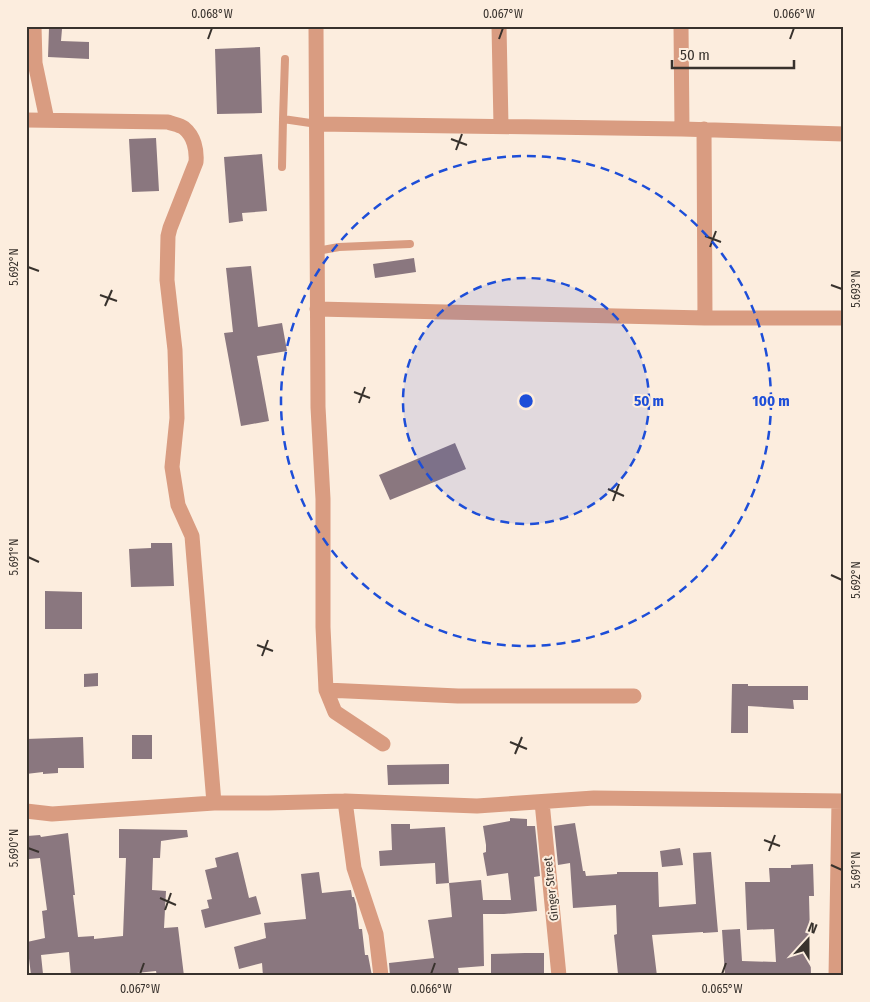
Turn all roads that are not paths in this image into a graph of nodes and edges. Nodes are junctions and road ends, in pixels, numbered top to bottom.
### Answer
1 (34, 26) edge
2 (316, 26) edge
3 (500, 26) edge
4 (681, 26) edge
5 (285, 59) dead end
6 (283, 119) junction
7 (26, 120) edge
8 (47, 120) junction
9 (317, 124) junction
10 (501, 126) junction
11 (682, 129) junction
12 (704, 130) junction
13 (844, 134) edge
14 (282, 167) dead end
15 (410, 244) dead end
16 (317, 251) junction
17 (317, 309) junction
18 (706, 318) junction
19 (844, 318) edge
20 (326, 690) junction
21 (634, 696) dead end
22 (383, 744) dead end
23 (345, 801) junction
24 (842, 801) edge
25 (214, 802) junction
26 (542, 802) junction
27 (26, 811) edge
28 (381, 976) edge
29 (560, 976) edge
30 (836, 976) edge

1 - 8 street
2 - 9 street
3 - 10 street
4 - 11 street
5 - 6 lane
6 - 9 lane
6 - 14 lane
7 - 8 street
8 - 25 street
9 - 10 street
9 - 16 street
10 - 11 street
11 - 12 street
12 - 13 street
12 - 18 street
15 - 16 lane
16 - 17 street
17 - 18 street
17 - 20 street
18 - 19 street
20 - 21 street
20 - 22 street
23 - 25 street
23 - 26 street
23 - 28 street
24 - 26 street
24 - 30 street
25 - 27 street
26 - 29 street, Ginger Street

